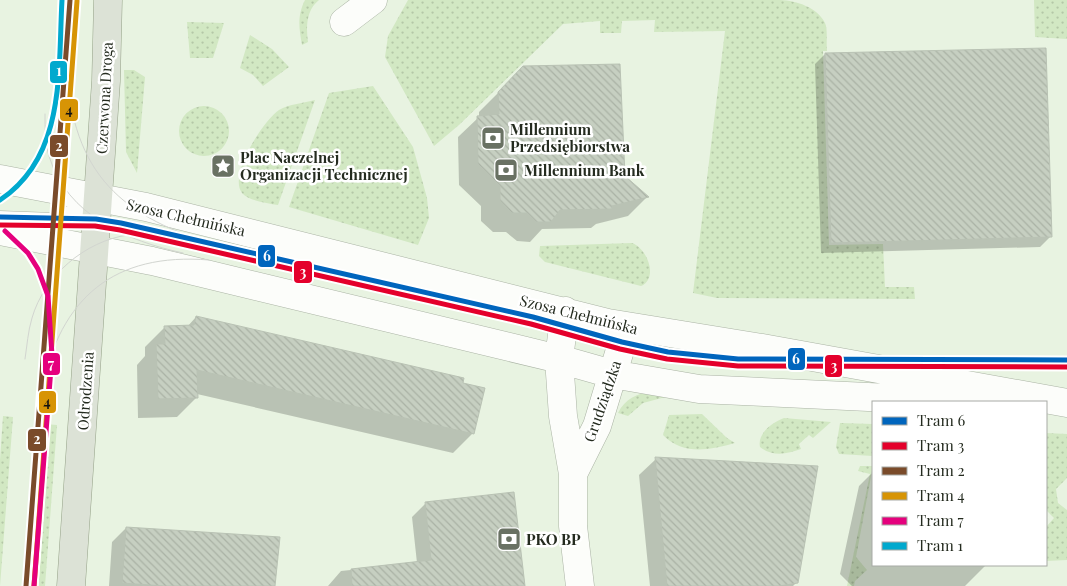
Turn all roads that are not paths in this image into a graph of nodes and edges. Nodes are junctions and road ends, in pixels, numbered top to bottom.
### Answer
1 (108, 0) edge
2 (373, 0) edge
3 (344, 22) dead end
4 (0, 179) edge
5 (98, 196) junction
6 (0, 220) edge
7 (54, 222) junction
8 (0, 231) edge
9 (95, 250) junction
10 (565, 311) junction
11 (627, 327) junction
12 (559, 359) junction
13 (612, 374) junction
14 (954, 401) edge
15 (1046, 401) edge
16 (1047, 401) edge
17 (1047, 405) edge
18 (1067, 405) edge
19 (573, 474) junction
20 (71, 586) edge
21 (580, 586) edge

1 - 5 main road, Czerwona Droga
2 - 3 street
4 - 5 street, Szosa Chełmińska
5 - 7 lane
5 - 9 main road, Odrodzenia
5 - 10 street, Szosa Chełmińska
6 - 7 lane
7 - 9 lane
8 - 9 street
9 - 12 street
9 - 20 main road, Odrodzenia
10 - 11 street, Szosa Chełmińska
10 - 12 street, Grudziądzka
11 - 13 street, Grudziądzka
11 - 15 street, Szosa Chełmińska
12 - 13 street
12 - 19 street, Grudziądzka
13 - 14 street
13 - 19 street, Grudziądzka
16 - 18 street, Szosa Chełmińska
17 - 18 street, Szosa Chełmińska
19 - 21 street, Grudziądzka

